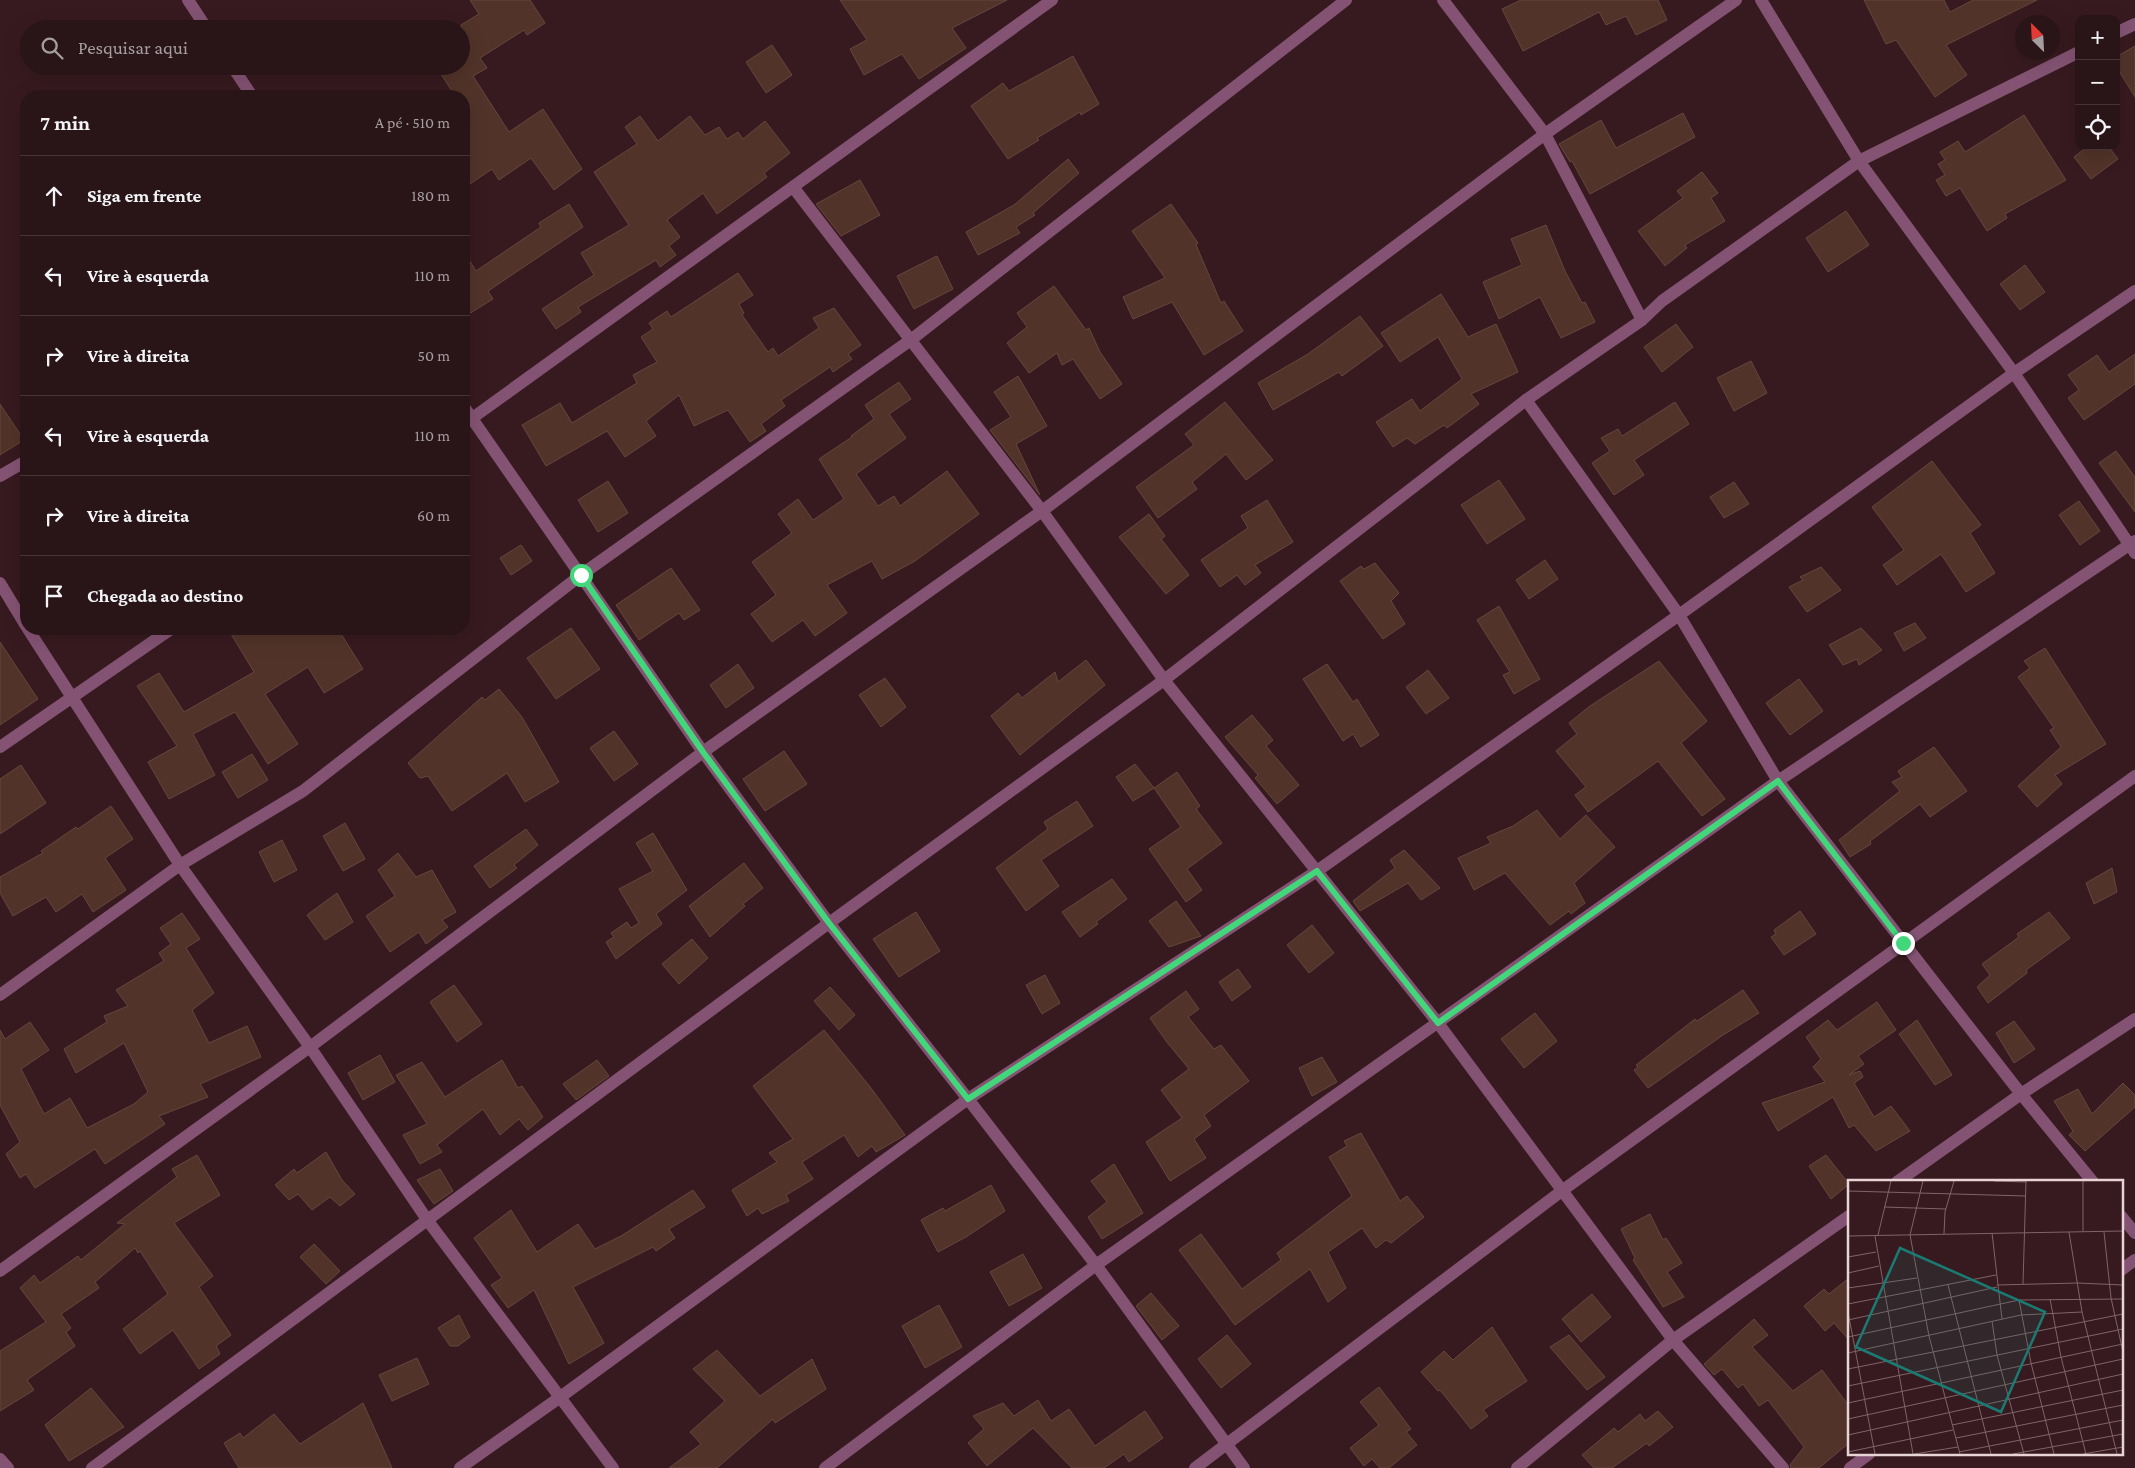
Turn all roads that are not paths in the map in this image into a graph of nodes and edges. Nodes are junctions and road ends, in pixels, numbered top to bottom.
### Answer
1 (188, 0) edge
2 (1052, 0) edge
3 (1346, 0) edge
4 (1443, 0) edge
5 (1736, 0) edge
6 (1761, 0) edge
7 (201, 20) edge
8 (2135, 24) edge
9 (2120, 31) edge
10 (2075, 54) edge
11 (238, 75) edge
12 (248, 90) edge
13 (1545, 134) junction
14 (1860, 161) junction
15 (793, 187) junction
16 (2135, 291) edge
17 (1642, 320) junction
18 (912, 338) junction
19 (2014, 373) junction
20 (1526, 400) junction
21 (470, 420) edge
22 (470, 424) edge
23 (20, 464) edge
24 (0, 476) edge
25 (1042, 511) junction
26 (2133, 547) edge
27 (581, 575) junction
28 (0, 583) edge
29 (1679, 615) junction
30 (20, 616) edge
31 (32, 635) edge
32 (162, 635) edge
33 (1164, 680) junction
34 (71, 699) junction
35 (0, 747) edge
36 (703, 752) junction
37 (2135, 776) edge
38 (1778, 781) junction
39 (180, 865) junction
40 (1317, 871) junction
41 (829, 923) junction
42 (1903, 943) junction
43 (0, 995) edge
44 (2135, 1019) edge
45 (1438, 1023) junction
46 (310, 1047) junction
47 (2021, 1094) junction
48 (968, 1099) junction
49 (1900, 1180) edge
50 (2091, 1180) edge
51 (1563, 1190) junction
52 (1848, 1217) edge
53 (2122, 1217) edge
54 (428, 1221) junction
55 (2135, 1233) edge
56 (2135, 1260) edge
57 (1096, 1265) junction
58 (2122, 1269) edge
59 (0, 1271) edge
60 (1673, 1340) junction
61 (559, 1398) junction
62 (1225, 1445) junction
63 (1866, 1456) edge
64 (0, 1459) edge
65 (8, 1468) edge
66 (92, 1468) edge
67 (460, 1468) edge
68 (613, 1468) edge
69 (825, 1468) edge
70 (1195, 1468) edge
71 (1244, 1468) edge
72 (1517, 1468) edge
73 (1783, 1468) edge
74 (1850, 1468) edge

1 - 7 street
2 - 15 street
3 - 18 street
4 - 13 street
5 - 13 street
6 - 14 street
8 - 9 street
10 - 14 street
11 - 12 street
13 - 17 street
13 - 25 street
14 - 17 street
14 - 19 street
15 - 18 street
15 - 21 street
16 - 19 street
17 - 20 street
18 - 25 street
18 - 27 street
19 - 26 street
19 - 29 street
20 - 29 street
20 - 33 street
22 - 27 street
23 - 24 street
25 - 33 street
25 - 36 street
26 - 38 street
27 - 36 street
27 - 39 street
28 - 30 street
29 - 38 street
29 - 40 street
31 - 34 street
32 - 34 street
33 - 40 street
33 - 41 street
34 - 35 street
34 - 39 street
36 - 41 street
36 - 46 street
37 - 42 street
38 - 42 street
38 - 45 street
39 - 43 street
39 - 46 street
40 - 45 street
40 - 48 street
41 - 48 street
41 - 54 street
42 - 47 street
42 - 51 street
44 - 47 street
45 - 51 street
45 - 57 street
46 - 54 street
46 - 59 street
47 - 49 street
47 - 50 street
48 - 57 street
48 - 61 street
51 - 60 street
51 - 62 street
52 - 60 street
53 - 55 street
54 - 61 street
54 - 66 street
56 - 58 street
57 - 62 street
57 - 69 street
60 - 72 street
60 - 73 street
61 - 67 street
61 - 68 street
62 - 70 street
62 - 71 street
63 - 74 street
64 - 65 street

